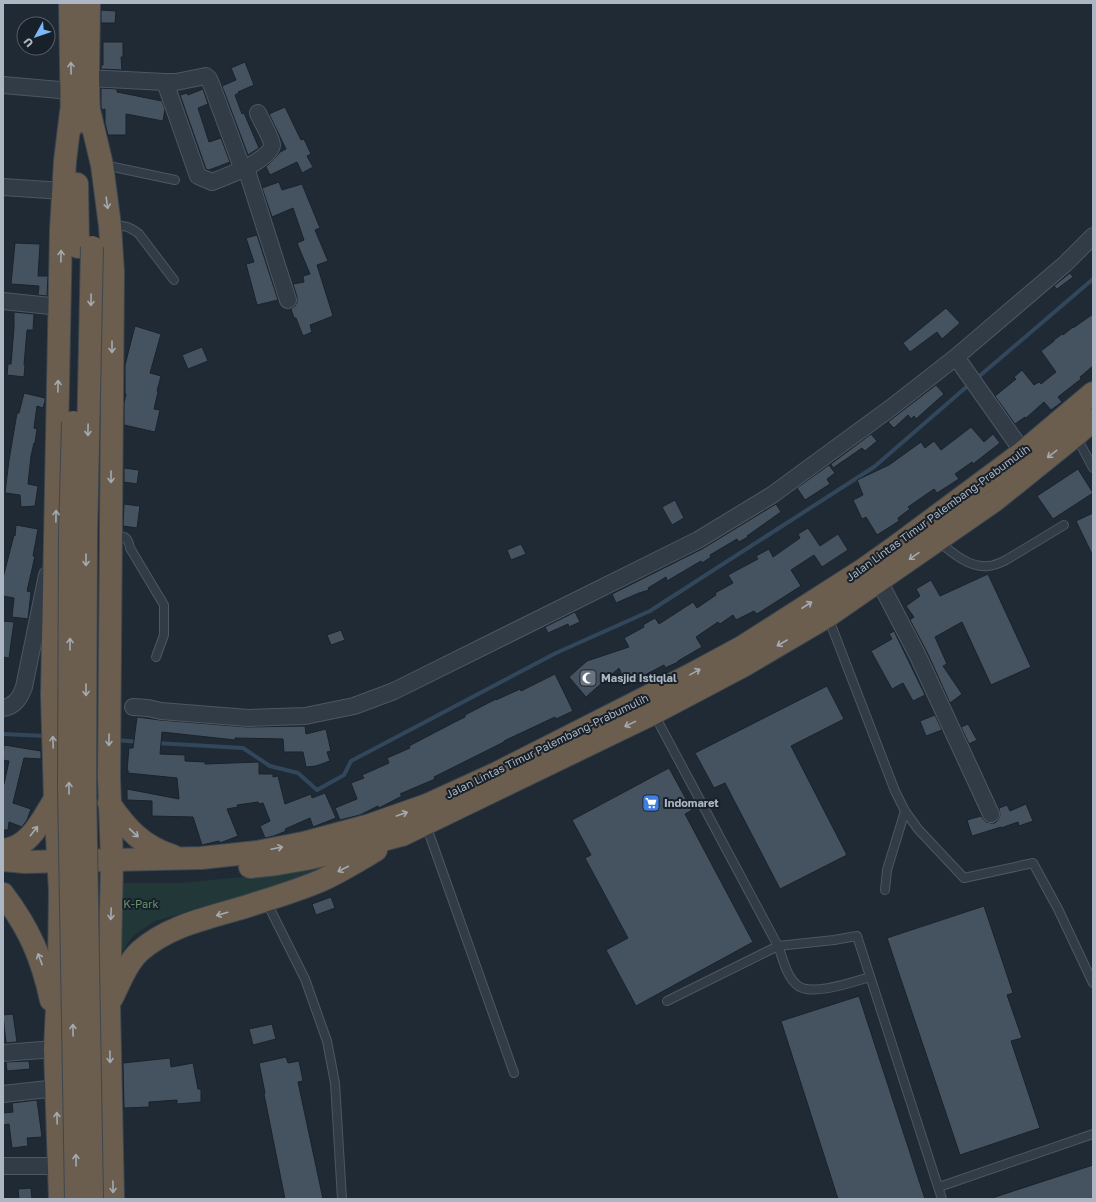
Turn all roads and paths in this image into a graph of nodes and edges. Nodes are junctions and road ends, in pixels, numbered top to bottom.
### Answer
1 (70, 3) edge
2 (89, 3) edge
3 (164, 82) junction
4 (79, 84) junction
5 (3, 85) edge
6 (80, 111) junction
7 (258, 113) dead end
8 (102, 165) junction
9 (245, 169) junction
10 (175, 180) dead end
11 (3, 187) edge
12 (63, 191) junction
13 (110, 226) junction
14 (1093, 236) edge
15 (85, 247) junction
16 (174, 280) dead end
17 (288, 300) dead end
18 (3, 301) edge
19 (60, 307) junction
20 (956, 357) junction
21 (1092, 396) edge
22 (1093, 420) edge
23 (1076, 435) junction
24 (1023, 452) junction
25 (1093, 468) edge
26 (954, 516) junction
27 (1064, 525) dead end
28 (111, 536) junction
29 (55, 538) junction
30 (937, 540) junction
31 (879, 581) junction
32 (828, 616) junction
33 (156, 657) dead end
34 (133, 707) dead end
35 (3, 708) edge
36 (654, 713) junction
37 (55, 790) junction
38 (109, 803) junction
39 (906, 811) junction
40 (991, 814) dead end
41 (425, 824) junction
42 (402, 835) junction
43 (3, 850) edge
44 (180, 858) junction
45 (3, 860) edge
46 (53, 866) junction
47 (112, 867) junction
48 (3, 874) edge
49 (885, 890) dead end
50 (3, 894) edge
51 (265, 901) junction
52 (778, 946) junction
53 (870, 977) junction
54 (1093, 983) edge
55 (667, 1001) dead end
56 (109, 1004) junction
57 (56, 1024) junction
58 (55, 1049) junction
59 (3, 1053) edge
60 (514, 1073) dead end
61 (56, 1088) junction
62 (3, 1094) edge
63 (1093, 1134) edge
64 (3, 1166) edge
65 (59, 1166) junction
66 (939, 1187) junction
67 (60, 1199) edge
68 (76, 1199) edge
69 (92, 1199) edge
70 (113, 1199) edge
71 (342, 1199) edge
72 (942, 1199) edge

4 -> 1 highway
2 - 4 highway
3 - 4 street
3 - 9 street
3 - 9 street
4 - 5 street
4 - 6 highway
6 - 8 highway
6 - 12 highway
6 - 15 highway
7 - 9 street
8 - 10 lane
8 -> 13 highway
9 - 17 street
11 - 12 street
19 -> 12 highway
13 - 16 lane
13 -> 28 highway
14 - 20 street
68 -> 15 highway, bridge
15 -> 69 highway, bridge
18 - 19 street
29 -> 19 highway
20 - 24 street
20 - 34 street
21 - 24 highway, Jalan Lintas Timur Palembang-Prabumulih
22 - 23 highway, Jalan Lintas Timur Palembang-Prabumulih
23 - 25 lane
23 -> 26 highway, Jalan Lintas Timur Palembang-Prabumulih
24 - 26 highway, Jalan Lintas Timur Palembang-Prabumulih
26 - 30 highway, Jalan Lintas Timur Palembang-Prabumulih
44 -> 26 highway, Jalan Lintas Timur Palembang-Prabumulih
27 - 30 lane
28 - 33 lane
28 -> 38 highway
29 - 35 street
37 -> 29 highway
30 -> 31 highway, Jalan Lintas Timur Palembang-Prabumulih
31 - 32 highway, Jalan Lintas Timur Palembang-Prabumulih
31 - 40 street
32 -> 36 highway, Jalan Lintas Timur Palembang-Prabumulih
32 - 39 lane
36 -> 41 highway, Jalan Lintas Timur Palembang-Prabumulih
36 - 52 lane
43 -> 37 highway
37 - 46 highway
38 -> 44 highway
38 - 47 highway
39 - 49 lane
39 - 54 lane
41 - 42 highway, Jalan Lintas Timur Palembang-Prabumulih
41 - 60 lane
42 - 47 highway, Jalan Lintas Timur Palembang-Prabumulih
42 -> 51 highway
44 - 47 highway, Jalan Lintas Timur Palembang-Prabumulih
45 - 46 highway
46 - 47 highway, Jalan Lintas Timur Palembang-Prabumulih
46 - 48 highway
46 - 57 highway
47 -> 56 highway
57 -> 50 highway
51 -> 56 highway
51 - 71 lane
52 - 53 lane
52 - 53 lane
52 - 55 lane
53 - 66 lane
56 -> 70 highway
57 - 58 highway
58 - 59 street
58 - 61 highway
61 - 62 street
65 -> 61 highway
63 - 66 lane
64 - 65 street
65 - 67 highway
66 - 72 lane

